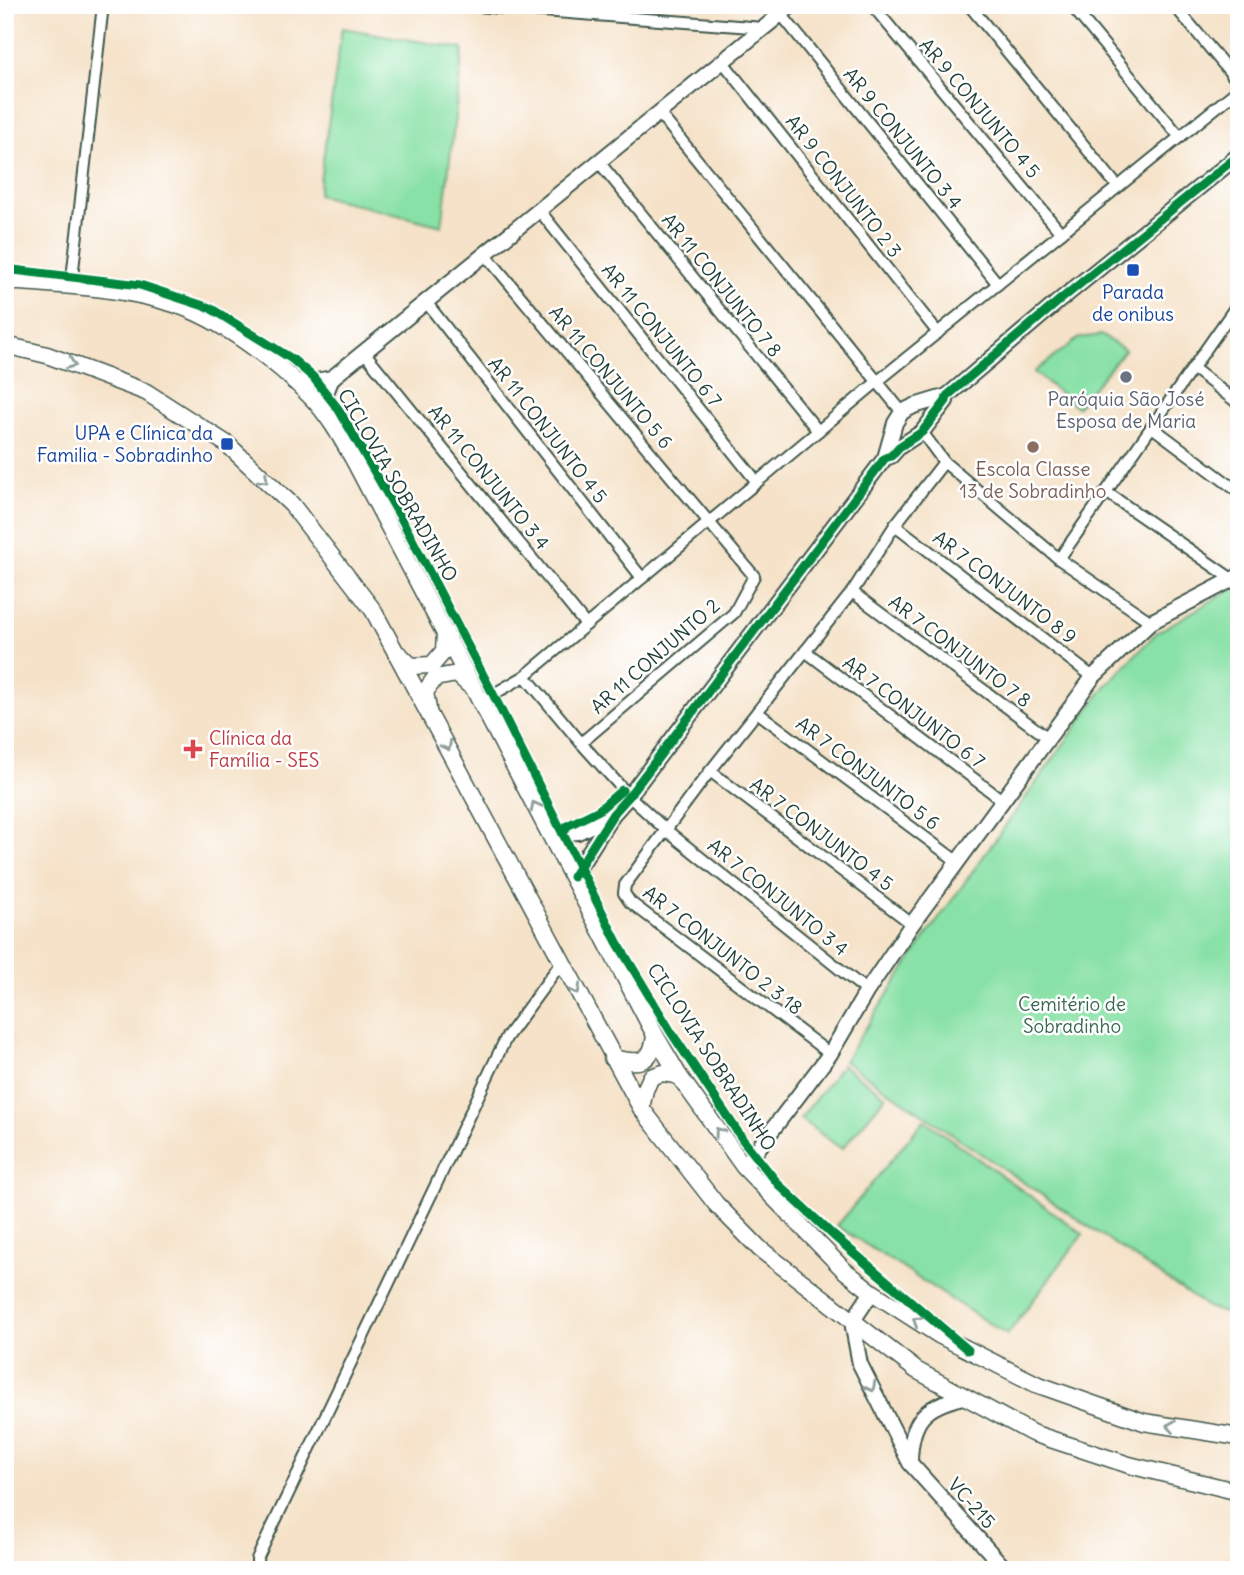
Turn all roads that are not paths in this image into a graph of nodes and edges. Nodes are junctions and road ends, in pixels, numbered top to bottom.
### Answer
1 (103, 5) edge
2 (464, 5) edge
3 (872, 5) edge
4 (969, 5) edge
5 (1071, 5) edge
6 (1174, 5) edge
7 (787, 10) edge
8 (764, 28) junction
9 (723, 62) junction
10 (1239, 83) edge
11 (1239, 89) edge
12 (660, 113) junction
13 (1180, 137) junction
14 (1239, 155) edge
15 (599, 162) junction
16 (1118, 187) junction
17 (539, 210) junction
18 (1061, 233) junction
19 (485, 254) junction
20 (5, 281) edge
21 (998, 284) junction
22 (71, 287) junction
23 (426, 302) junction
24 (1239, 303) edge
25 (938, 333) junction
26 (5, 345) edge
27 (364, 352) junction
28 (1194, 369) junction
29 (332, 378) junction
30 (878, 381) junction
31 (294, 382) junction
32 (947, 396) junction
33 (1239, 404) edge
34 (904, 413) junction
35 (325, 414) junction
36 (1152, 427) junction
37 (818, 431) junction
38 (921, 431) junction
39 (885, 458) junction
40 (944, 462) junction
41 (757, 482) junction
42 (1106, 492) junction
43 (1239, 492) edge
44 (709, 522) junction
45 (895, 526) junction
46 (1059, 559) junction
47 (1236, 577) edge
48 (642, 578) junction
49 (852, 592) junction
50 (1151, 622) junction
51 (586, 625) junction
52 (445, 632) junction
53 (396, 651) junction
54 (805, 652) junction
55 (524, 676) junction
56 (1093, 677) junction
57 (477, 695) junction
58 (428, 712) junction
59 (757, 712) junction
60 (1048, 738) junction
61 (581, 743) junction
62 (710, 771) junction
63 (629, 796) junction
64 (1002, 800) junction
65 (613, 814) junction
66 (666, 830) junction
67 (550, 834) junction
68 (958, 862) junction
69 (573, 877) junction
70 (912, 924) junction
71 (561, 963) junction
72 (867, 991) junction
73 (655, 1035) junction
74 (830, 1054) junction
75 (612, 1058) junction
76 (679, 1076) junction
77 (641, 1108) junction
78 (744, 1167) junction
79 (872, 1292) junction
80 (852, 1322) junction
81 (963, 1396) junction
82 (1239, 1437) edge
83 (910, 1463) junction
84 (1239, 1492) edge
85 (257, 1570) edge
86 (1006, 1570) edge

1 - 22 street
2 - 8 street
3 - 18 street, AR 9 CONJUNTO 4 5
4 - 16 street
5 - 13 street
6 - 10 street
7 - 8 street
7 - 21 street, AR 9 CONJUNTO 3 4
8 - 9 street
9 - 12 street
9 - 25 street, AR 9 CONJUNTO 2 3
11 - 13 street
12 - 15 street
12 - 30 street
13 - 16 street
14 - 32 street
15 - 17 street
15 - 37 street, AR 11 CONJUNTO 7 8
16 - 18 street
17 - 19 street
17 - 41 street, AR 11 CONJUNTO 6 7
18 - 21 street
19 - 23 street
19 - 44 street, AR 11 CONJUNTO 5 6
20 - 22 main road
21 - 25 street
22 - 31 main road
23 - 27 street
23 - 48 street, AR 11 CONJUNTO 4 5
24 - 28 street
25 - 30 street
26 -> 53 main road
27 - 29 street
27 - 51 street, AR 11 CONJUNTO 3 4
28 - 33 street
28 - 36 street
29 - 31 street
29 - 35 street
30 - 34 street
30 - 37 street
31 - 35 main road
32 - 34 street
32 - 38 street
34 - 38 street
34 - 38 street
34 - 39 street
35 - 52 main road
36 - 42 street
36 - 43 street
37 - 41 street
38 - 39 street
38 - 40 street
39 - 63 street
40 - 45 street
40 - 46 street
41 - 44 street
42 - 46 street
42 - 47 street
44 - 48 street
44 - 61 street, AR 11 CONJUNTO 2
45 - 49 street
45 - 56 street, AR 7 CONJUNTO 8 9
46 - 50 street
47 - 50 street
48 - 51 street
49 - 54 street
49 - 60 street, AR 7 CONJUNTO 7 8
50 - 56 street
51 - 55 street
52 - 53 main road
52 - 57 main road
53 - 58 main road
54 - 59 street
54 - 64 street, AR 7 CONJUNTO 6 7
55 - 57 street
55 - 61 street
56 - 60 street
57 - 58 main road
67 -> 57 main road
58 -> 71 main road
59 - 62 street
59 - 68 street, AR 7 CONJUNTO 5 6
60 - 64 street
61 - 63 street, AR 7 CONJUNTO 3 4
62 - 66 street
62 - 70 street, AR 7 CONJUNTO 4 5
63 - 65 street
63 - 66 street, AR 7 CONJUNTO 3 4
64 - 68 street
65 - 67 street
65 - 69 street
66 - 72 street, AR 7 CONJUNTO 3 4
66 - 74 street, AR 7 CONJUNTO 2 3 18
67 - 69 main road
68 - 70 street
69 - 73 main road
70 - 72 street
71 -> 75 main road
71 - 85 street
72 - 74 street
73 - 75 main road
73 - 76 main road
74 - 78 street
75 - 77 main road
76 - 77 main road
78 -> 76 main road
77 - 80 main road
78 - 79 main road
79 - 80 street
82 -> 79 main road
80 - 81 main road
80 -> 83 street, VC-215
81 - 83 street
81 - 84 main road
83 - 86 street, VC-215 / VC-215

